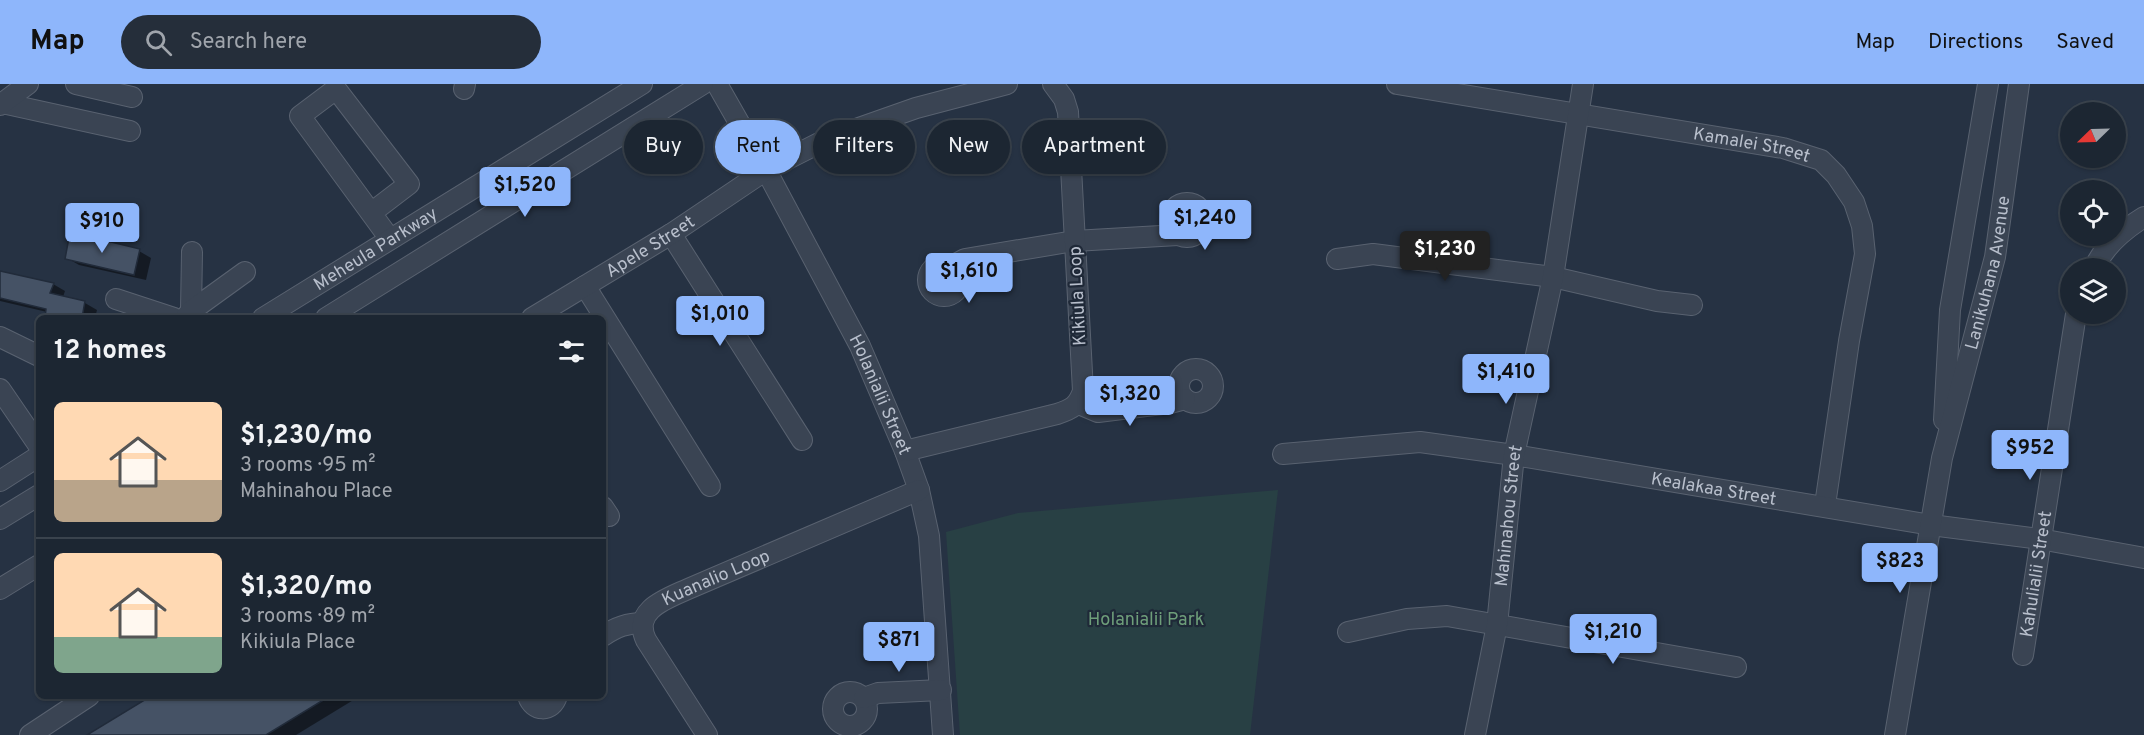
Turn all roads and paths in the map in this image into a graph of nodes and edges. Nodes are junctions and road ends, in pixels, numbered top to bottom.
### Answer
1 (28, 84) edge
2 (76, 84) edge
3 (642, 84) edge
4 (703, 84) edge
5 (717, 84) edge
6 (1007, 84) edge
7 (1396, 84) edge
8 (1583, 84) edge
9 (1988, 84) edge
10 (2019, 84) edge
11 (1057, 85) edge
12 (132, 97) dead end
13 (1, 104) edge
14 (1578, 113) junction
15 (738, 120) edge
16 (130, 130) dead end
17 (801, 152) edge
18 (760, 174) edge
19 (768, 174) edge
20 (371, 213) junction
21 (2144, 217) edge
22 (671, 234) junction
23 (1178, 235) dead end
24 (390, 240) junction
25 (1074, 241) junction
26 (192, 252) dead end
27 (2100, 258) edge
28 (1337, 259) dead end
29 (952, 266) dead end
30 (245, 272) dead end
31 (1553, 277) junction
32 (585, 286) junction
33 (116, 299) dead end
34 (1692, 305) dead end
35 (179, 315) edge
36 (183, 315) edge
37 (184, 315) edge
38 (268, 315) edge
39 (331, 315) edge
40 (537, 315) edge
41 (603, 315) edge
42 (606, 320) edge
43 (2074, 324) edge
44 (0, 337) edge
45 (36, 355) edge
46 (0, 389) edge
47 (1185, 399) dead end
48 (1079, 404) junction
49 (802, 440) dead end
50 (36, 442) edge
51 (905, 451) junction
52 (1283, 454) dead end
53 (1514, 455) junction
54 (36, 458) edge
55 (1942, 458) junction
56 (0, 481) edge
57 (710, 486) dead end
58 (919, 490) junction
59 (36, 497) edge
60 (1825, 506) junction
61 (0, 519) edge
62 (1931, 525) junction
63 (2040, 539) junction
64 (2144, 558) edge
65 (36, 567) edge
66 (0, 589) edge
67 (642, 623) junction
68 (1497, 625) junction
69 (1348, 632) dead end
70 (606, 634) edge
71 (2023, 655) dead end
72 (1736, 667) dead end
73 (941, 690) junction
74 (864, 698) dead end
75 (84, 699) edge
76 (529, 699) edge
77 (556, 699) edge
78 (30, 735) edge
79 (707, 735) edge
80 (943, 735) edge
81 (1475, 735) edge
82 (1895, 735) edge

1 - 13 street
2 - 12 street
3 - 24 street, Meheula Parkway
4 - 39 street, Meheula Parkway
5 - 15 street, Holanialii Street
6 - 17 street
7 - 14 street, Kamalei Street
8 - 14 street, Mahinahou Street
9 - 55 street, Lanikuhana Avenue
10 - 55 street, Lanikuhana Avenue
11 - 25 street, Kikiula Loop
13 - 16 street
14 - 31 street, Mahinahou Street
14 - 60 street, Kamalei Street
18 - 22 street, Apele Street
19 - 51 street, Holanialii Street
20 - 20 street
20 - 24 street
21 - 27 street
22 - 32 street, Apele Street
22 - 49 street
23 - 25 street
24 - 38 street, Meheula Parkway
25 - 29 street
25 - 48 street, Kikiula Loop
26 - 36 street
28 - 31 street
30 - 37 street
31 - 34 street
31 - 53 street, Mahinahou Street
32 - 40 street, Apele Street
32 - 41 street
33 - 35 street
42 - 57 street
43 - 63 street, Kahulialii Street
44 - 45 street
46 - 50 street
47 - 48 street
48 - 51 street
51 - 58 street, Holanialii Street
52 - 53 street, Kealakaa Street
53 - 60 street, Kealakaa Street
53 - 68 street, Mahinahou Street
54 - 56 street
55 - 62 street, Lanikuhana Avenue
58 - 67 street, Kuanalio Loop
58 - 73 street, Holanialii Street
59 - 61 street
60 - 62 street, Kealakaa Street
62 - 63 street, Kealakaa Street
62 - 82 street, Lanikuhana Avenue
63 - 64 street, Kealakaa Street
63 - 71 street, Kahulialii Street
65 - 66 street
67 - 70 street
67 - 79 street
68 - 69 street
68 - 72 street
68 - 81 street, Mahinahou Street
73 - 74 street
73 - 80 street, Holanialii Street
75 - 78 street
76 - 77 street

